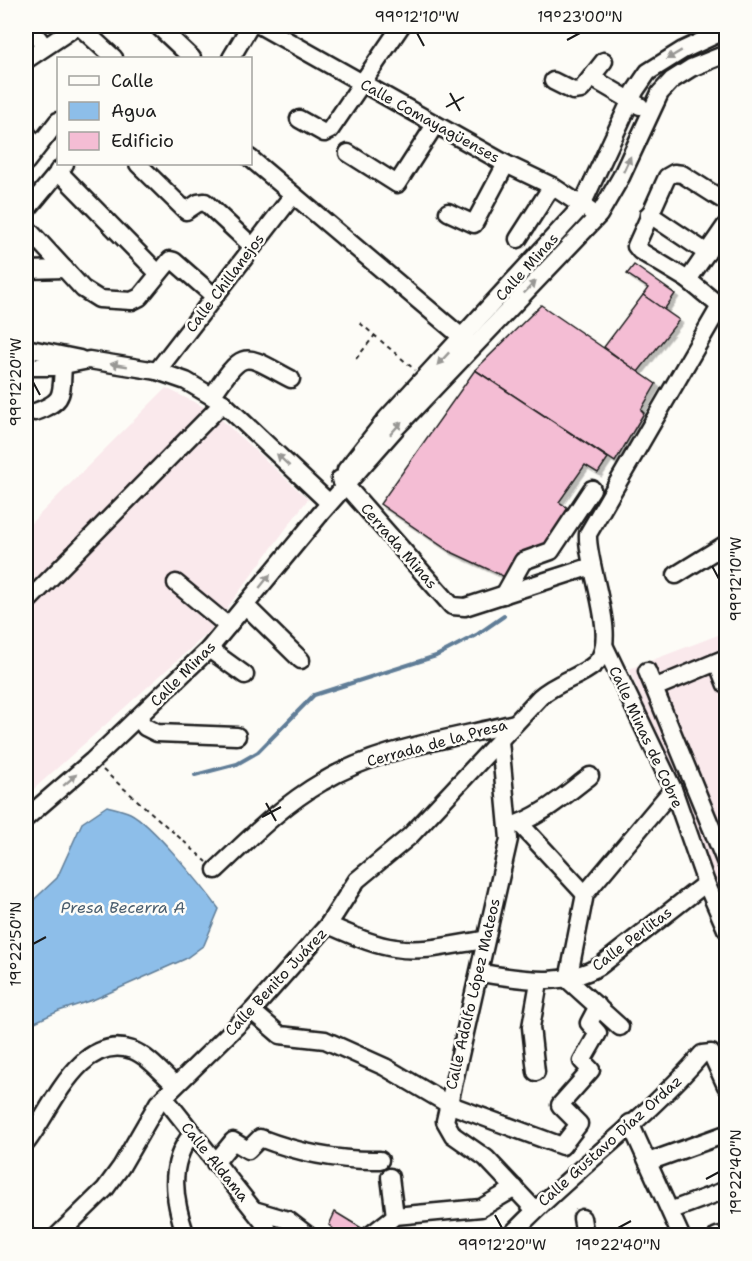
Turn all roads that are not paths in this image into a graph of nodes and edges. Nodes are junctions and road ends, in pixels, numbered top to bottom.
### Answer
1 (28, 26) edge
2 (78, 26) edge
3 (158, 26) edge
4 (250, 26) edge
5 (261, 26) edge
6 (401, 26) edge
7 (726, 30) edge
8 (45, 47) junction
9 (726, 54) edge
10 (111, 57) edge
11 (191, 57) edge
12 (232, 57) edge
13 (26, 60) edge
14 (604, 61) dead end
15 (592, 78) junction
16 (553, 81) dead end
17 (362, 84) junction
18 (632, 100) junction
19 (651, 114) junction
20 (299, 119) dead end
21 (57, 123) edge
22 (435, 124) junction
23 (26, 132) edge
24 (36, 148) junction
25 (348, 153) dead end
26 (252, 160) edge
27 (26, 162) edge
28 (506, 164) junction
29 (139, 165) edge
30 (61, 167) edge
31 (552, 186) junction
32 (293, 195) junction
33 (726, 202) edge
34 (581, 207) junction
35 (26, 211) edge
36 (448, 212) dead end
37 (649, 214) junction
38 (598, 215) junction
39 (726, 225) edge
40 (26, 227) edge
41 (518, 239) dead end
42 (252, 246) junction
43 (707, 253) junction
44 (64, 268) junction
45 (26, 270) edge
46 (158, 273) junction
47 (688, 280) junction
48 (214, 296) junction
49 (724, 304) edge
50 (468, 342) junction
51 (26, 348) edge
52 (89, 360) junction
53 (63, 365) junction
54 (26, 367) edge
55 (157, 371) junction
56 (291, 379) dead end
57 (217, 400) junction
58 (35, 412) dead end
59 (343, 482) junction
60 (592, 489) dead end
61 (324, 506) junction
62 (726, 544) edge
63 (592, 566) junction
64 (676, 575) dead end
65 (176, 583) dead end
66 (504, 595) junction
67 (26, 603) edge
68 (245, 605) junction
69 (228, 626) junction
70 (604, 645) junction
71 (209, 649) junction
72 (680, 659) dead end
73 (301, 660) dead end
74 (722, 660) edge
75 (647, 671) dead end
76 (245, 675) dead end
77 (687, 675) junction
78 (726, 685) edge
79 (654, 688) junction
80 (138, 717) junction
81 (514, 723) junction
82 (237, 736) dead end
83 (500, 741) junction
84 (590, 776) dead end
85 (673, 789) junction
86 (26, 817) edge
87 (516, 826) junction
88 (726, 862) edge
89 (216, 870) road end
90 (706, 883) junction
91 (585, 894) junction
92 (328, 925) junction
93 (726, 929) edge
94 (484, 940) junction
95 (480, 973) junction
96 (568, 980) junction
97 (539, 982) junction
98 (598, 1006) junction
99 (252, 1011) junction
100 (620, 1027) dead end
101 (536, 1072) dead end
102 (726, 1086) edge
103 (169, 1091) junction
104 (448, 1104) junction
105 (630, 1123) junction
106 (192, 1134) junction
107 (726, 1134) edge
108 (26, 1143) edge
109 (380, 1160) dead end
110 (648, 1162) junction
111 (215, 1163) junction
112 (390, 1177) dead end
113 (515, 1188) junction
114 (726, 1190) edge
115 (254, 1210) junction
116 (534, 1210) junction
117 (672, 1210) junction
118 (395, 1216) junction
119 (582, 1218) dead end
120 (267, 1227) dead end
121 (726, 1234) edge
122 (57, 1236) edge
123 (186, 1236) edge
124 (309, 1236) edge
125 (369, 1236) edge
126 (510, 1236) edge
127 (585, 1236) edge
128 (681, 1236) edge
129 (717, 1236) edge

1 - 8 street
2 - 8 street
2 - 10 street
3 - 11 street
4 - 12 street
5 - 17 street, Calle Comayagüenses
6 - 17 street
7 -> 18 street, Calle Minas
8 - 13 street
9 - 19 street, Calle Minas
14 - 15 street
15 - 16 street
15 - 18 street
17 - 20 street
17 - 22 street, Calle Comayagüenses
18 - 19 street
18 - 34 street, Calle Minas
38 -> 19 street, Calle Minas
21 - 24 street
22 - 25 street
22 - 28 street, Calle Comayagüenses
23 - 24 street
24 - 27 street
26 - 32 street
28 - 31 street, Calle Comayagüenses
28 - 36 street
29 - 42 street
30 - 35 street
30 - 46 street
31 - 34 street, Calle Comayagüenses
31 - 41 street
32 - 42 street, Calle Chillanejos
32 - 50 street
33 - 37 street
34 - 38 street, Calle Comayagüenses
34 - 50 street, Calle Minas
37 - 43 street
37 - 47 street
50 -> 38 street, Calle Minas
39 - 43 street
40 - 44 street
42 - 48 street, Calle Chillanejos
43 - 47 street
44 - 45 street
44 - 46 street
46 - 48 street
47 - 49 street
48 - 55 street, Calle Chillanejos
49 - 63 street
59 -> 50 street, Calle Minas
50 -> 59 street, Calle Minas
51 - 52 street
52 - 53 street
55 -> 52 street
53 - 54 street
53 - 58 street
55 - 57 street
56 - 57 street
61 -> 57 street
57 - 67 street
59 - 61 street, Calle Minas
59 - 66 street, Cerrada Minas
60 - 66 street
68 -> 61 street, Calle Minas
62 - 64 street
63 - 66 street
63 - 70 street
65 - 69 street
68 - 69 street, Calle Minas
68 - 73 street
69 - 71 street, Calle Minas
70 - 81 street, Calle Benito Juárez
70 - 85 street, Calle Minas de Cobre
71 - 76 street
71 - 80 street, Calle Minas
72 - 77 street
74 - 77 street
74 - 78 street
75 - 79 street
77 - 79 street
79 - 88 street
80 - 82 street
86 -> 80 street, Calle Minas
81 - 83 street, Calle Benito Juárez
81 - 89 street, Cerrada de la Presa
83 - 87 street, Calle Adolfo López Mateos
83 - 92 street, Calle Benito Juárez
84 - 87 street
85 - 90 street, Calle Minas de Cobre
85 - 91 street
87 - 91 street
87 - 94 street, Calle Adolfo López Mateos
90 - 93 street, Calle Minas de Cobre
90 - 96 street, Calle Perlitas
91 - 96 street
92 - 94 street
92 - 99 street, Calle Benito Juárez
94 - 95 street, Calle Adolfo López Mateos
95 - 97 street, Calle Perlitas
95 - 104 street, Calle Adolfo López Mateos
96 - 97 street, Calle Perlitas
96 - 98 street
97 - 101 street
98 - 100 street
98 - 104 street
99 - 103 street, Calle Benito Juárez
99 - 104 street
102 - 105 street, Calle Gustavo Díaz Ordaz
103 - 106 street, Calle Aldama
103 - 108 street, Calle Aldama
103 - 122 street, Calle Benito Juárez
104 - 113 street, Calle Adolfo López Mateos
105 - 110 street
105 - 116 street, Calle Gustavo Díaz Ordaz
106 - 111 street, Calle Aldama
106 - 123 street
107 - 110 street
109 - 111 street
110 - 117 street
111 - 115 street, Calle Aldama
112 - 118 street
113 - 116 street, Calle Adolfo López Mateos
113 - 118 street
114 - 117 street
115 - 120 street, Calle Aldama
115 - 124 street
116 - 126 street, Calle Gustavo Díaz Ordaz
117 - 128 street
118 - 125 street
119 - 127 street
121 - 129 street

